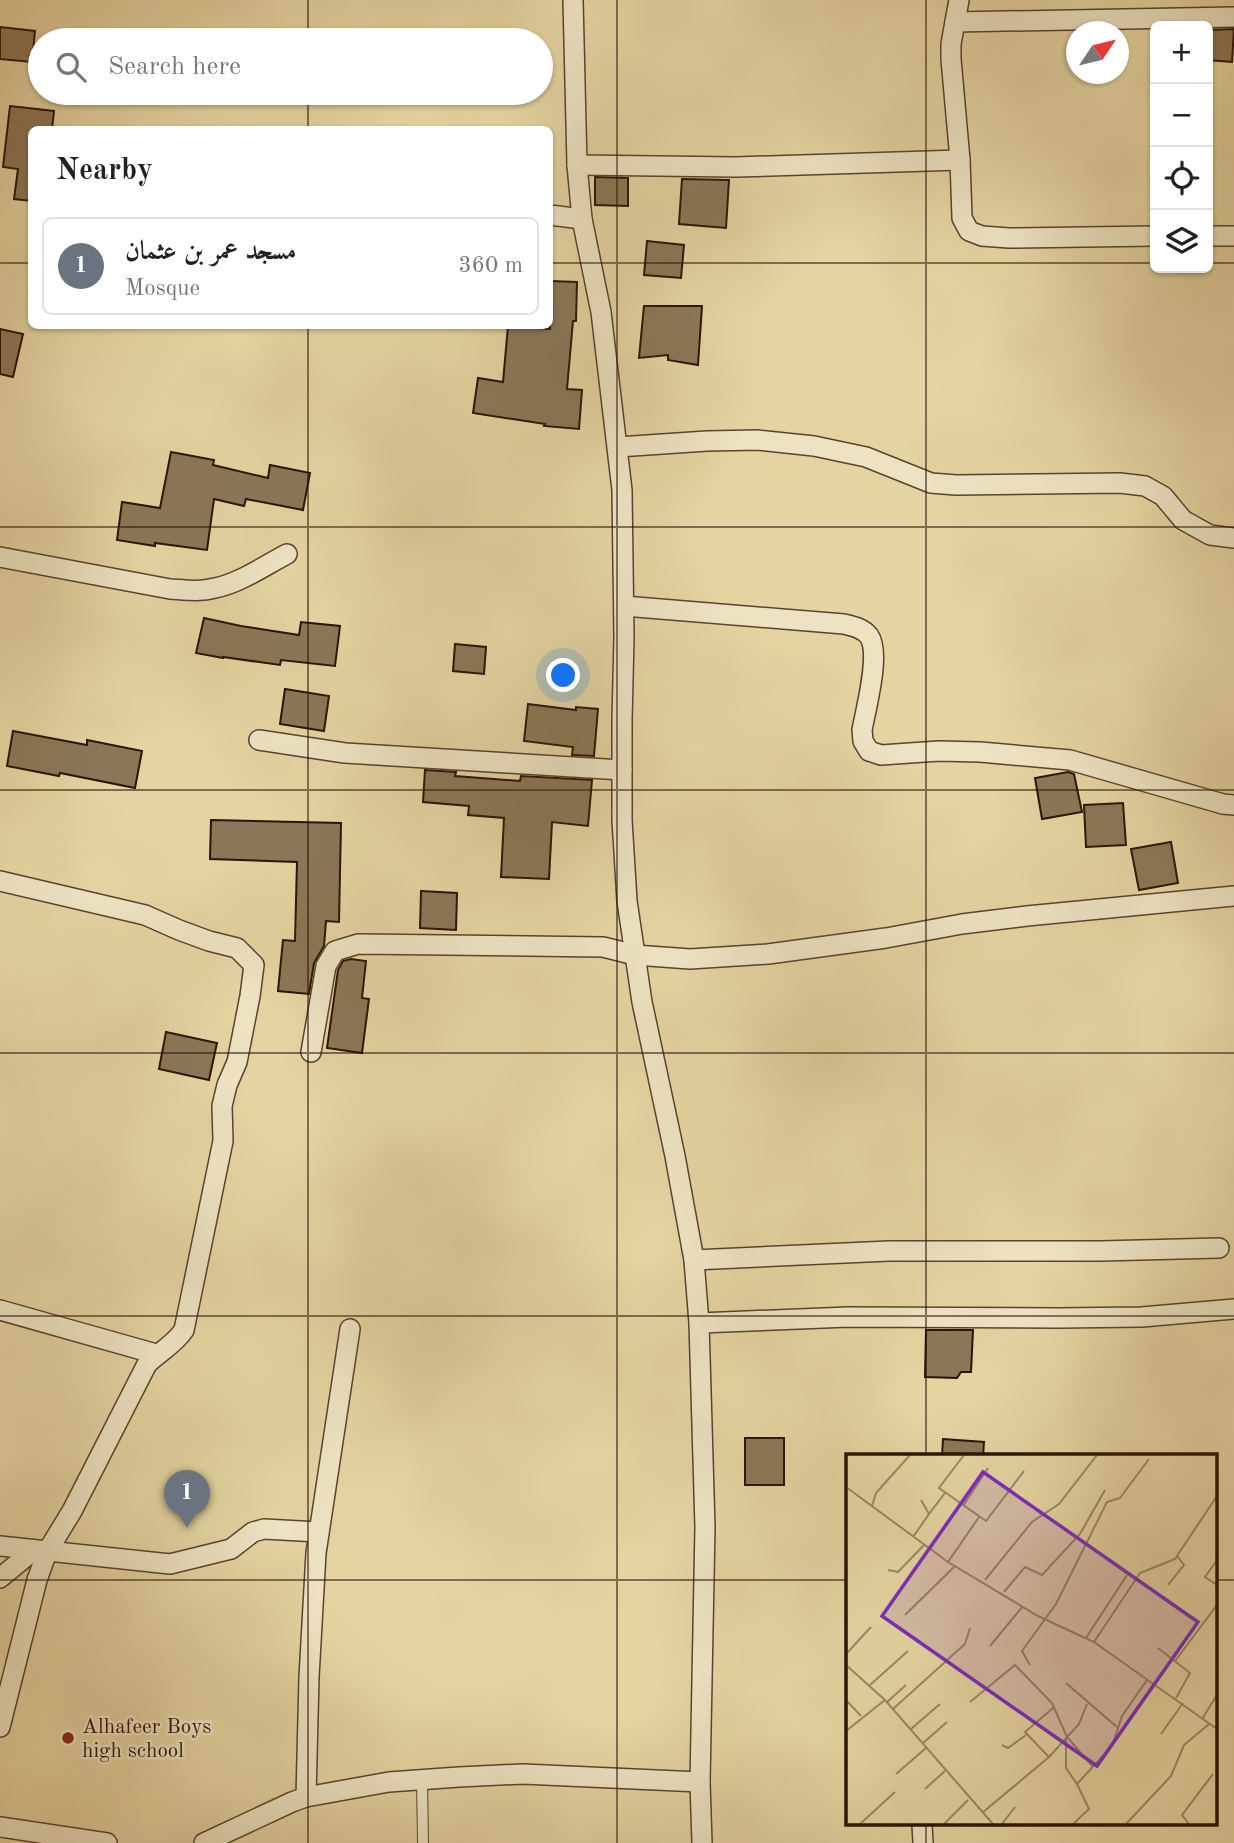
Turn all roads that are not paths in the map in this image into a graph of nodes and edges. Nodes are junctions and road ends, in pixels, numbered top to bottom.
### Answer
1 (573, 0) edge
2 (959, 0) edge
3 (1234, 17) edge
4 (955, 22) junction
5 (960, 160) junction
6 (576, 165) junction
7 (553, 215) edge
8 (582, 219) junction
9 (1150, 236) edge
10 (1213, 236) edge
11 (1234, 236) edge
12 (618, 447) junction
13 (1234, 538) edge
14 (287, 554) dead end
15 (0, 557) edge
16 (624, 606) junction
17 (259, 740) dead end
18 (622, 770) junction
19 (1234, 805) edge
20 (0, 881) edge
21 (1234, 896) edge
22 (635, 955) junction
23 (311, 1052) dead end
24 (1219, 1248) dead end
25 (694, 1260) junction
26 (1234, 1309) edge
27 (0, 1310) edge
28 (699, 1323) junction
29 (350, 1329) dead end
30 (156, 1354) junction
31 (319, 1532) junction
32 (0, 1546) edge
33 (40, 1551) junction
34 (0, 1578) edge
35 (0, 1727) edge
36 (422, 1779) junction
37 (699, 1782) junction
38 (306, 1797) junction
39 (0, 1827) edge
40 (107, 1843) edge
41 (204, 1843) edge
42 (422, 1843) edge
43 (702, 1843) edge

1 - 6 street
2 - 4 street
3 - 4 street
4 - 5 street
5 - 6 street
5 - 9 street
6 - 8 street
7 - 8 street
8 - 12 street
10 - 11 street
12 - 13 street
12 - 16 street
14 - 15 street
16 - 18 street
16 - 19 street
17 - 18 street
18 - 22 street
20 - 30 street
21 - 22 street
22 - 23 street
22 - 25 street
24 - 25 street
25 - 28 street
26 - 28 street
27 - 30 street
28 - 37 street
29 - 31 street
30 - 33 street
31 - 33 street
31 - 38 street
32 - 33 street
33 - 34 street
33 - 35 street
36 - 37 street
36 - 38 street
36 - 42 lane
37 - 43 street
38 - 41 street
39 - 40 street

